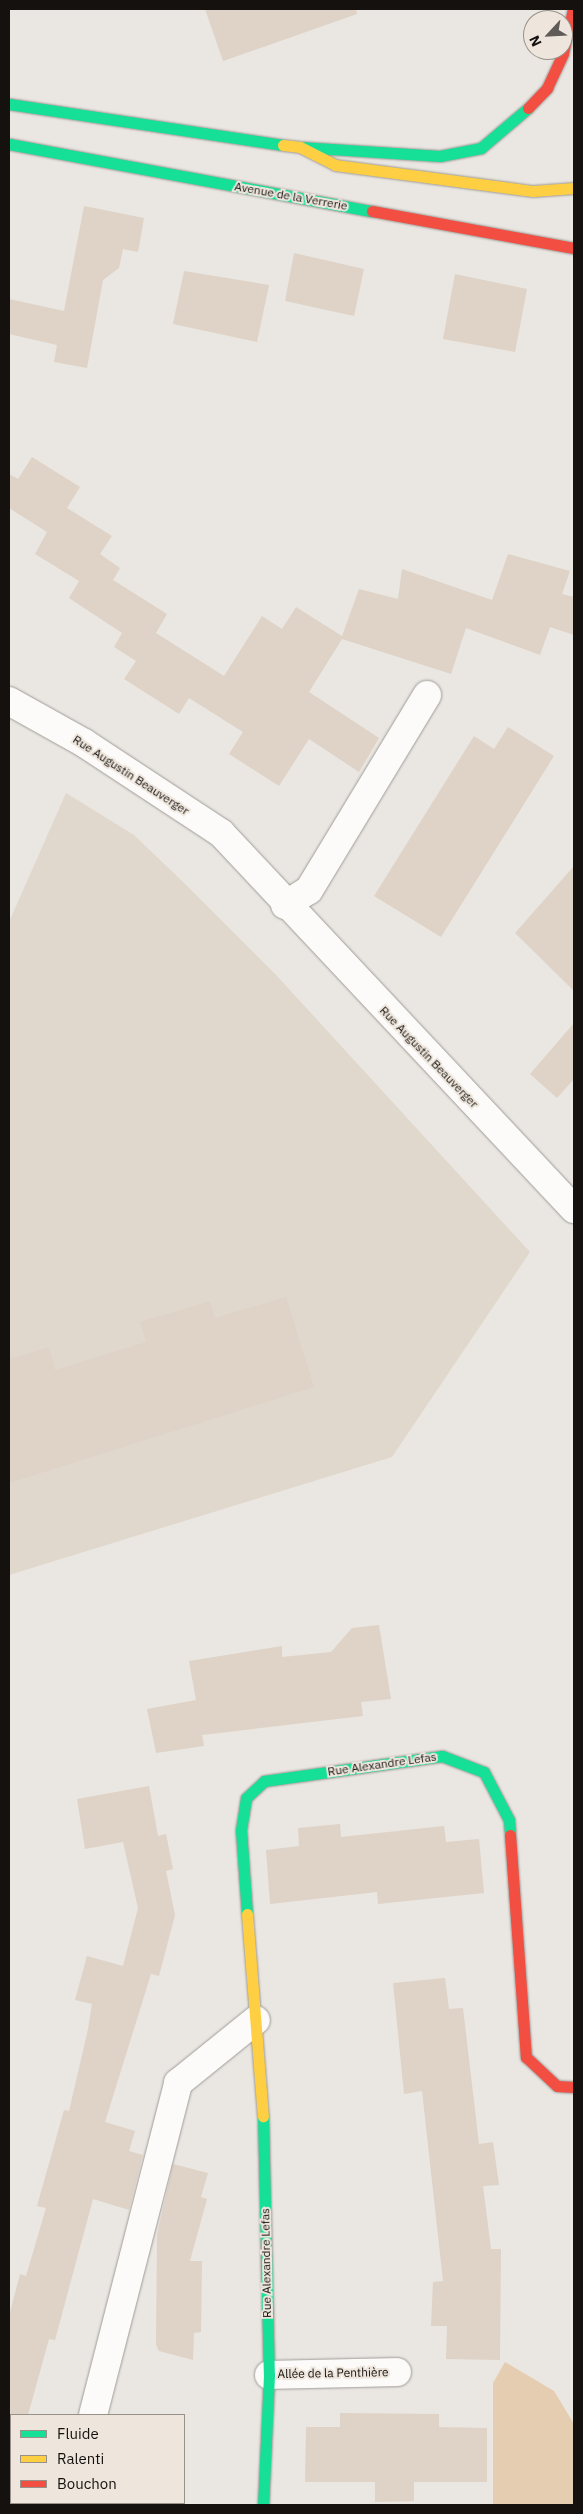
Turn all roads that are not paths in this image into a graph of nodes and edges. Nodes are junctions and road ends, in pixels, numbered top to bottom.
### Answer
1 (573, 9) edge
2 (9, 104) edge
3 (9, 144) edge
4 (300, 147) junction
5 (574, 188) edge
6 (574, 248) edge
7 (427, 695) dead end
8 (9, 701) edge
9 (285, 905) junction
10 (574, 1209) edge
11 (256, 2020) junction
12 (574, 2087) edge
13 (397, 2372) dead end
14 (269, 2375) junction
15 (93, 2414) edge
16 (263, 2505) edge

1 - 4 main road
2 - 4 main road
3 - 6 main road, Avenue de la Verrerie
4 - 5 main road
7 - 9 street
8 - 9 street, Rue Augustin Beauverger
9 - 10 street, Rue Augustin Beauverger
11 - 12 main road, Rue Alexandre Lefas
11 - 14 main road, Rue Alexandre Lefas
11 - 15 street
13 - 14 street, Allée de la Penthière
14 - 16 main road, Rue Alexandre Lefas

